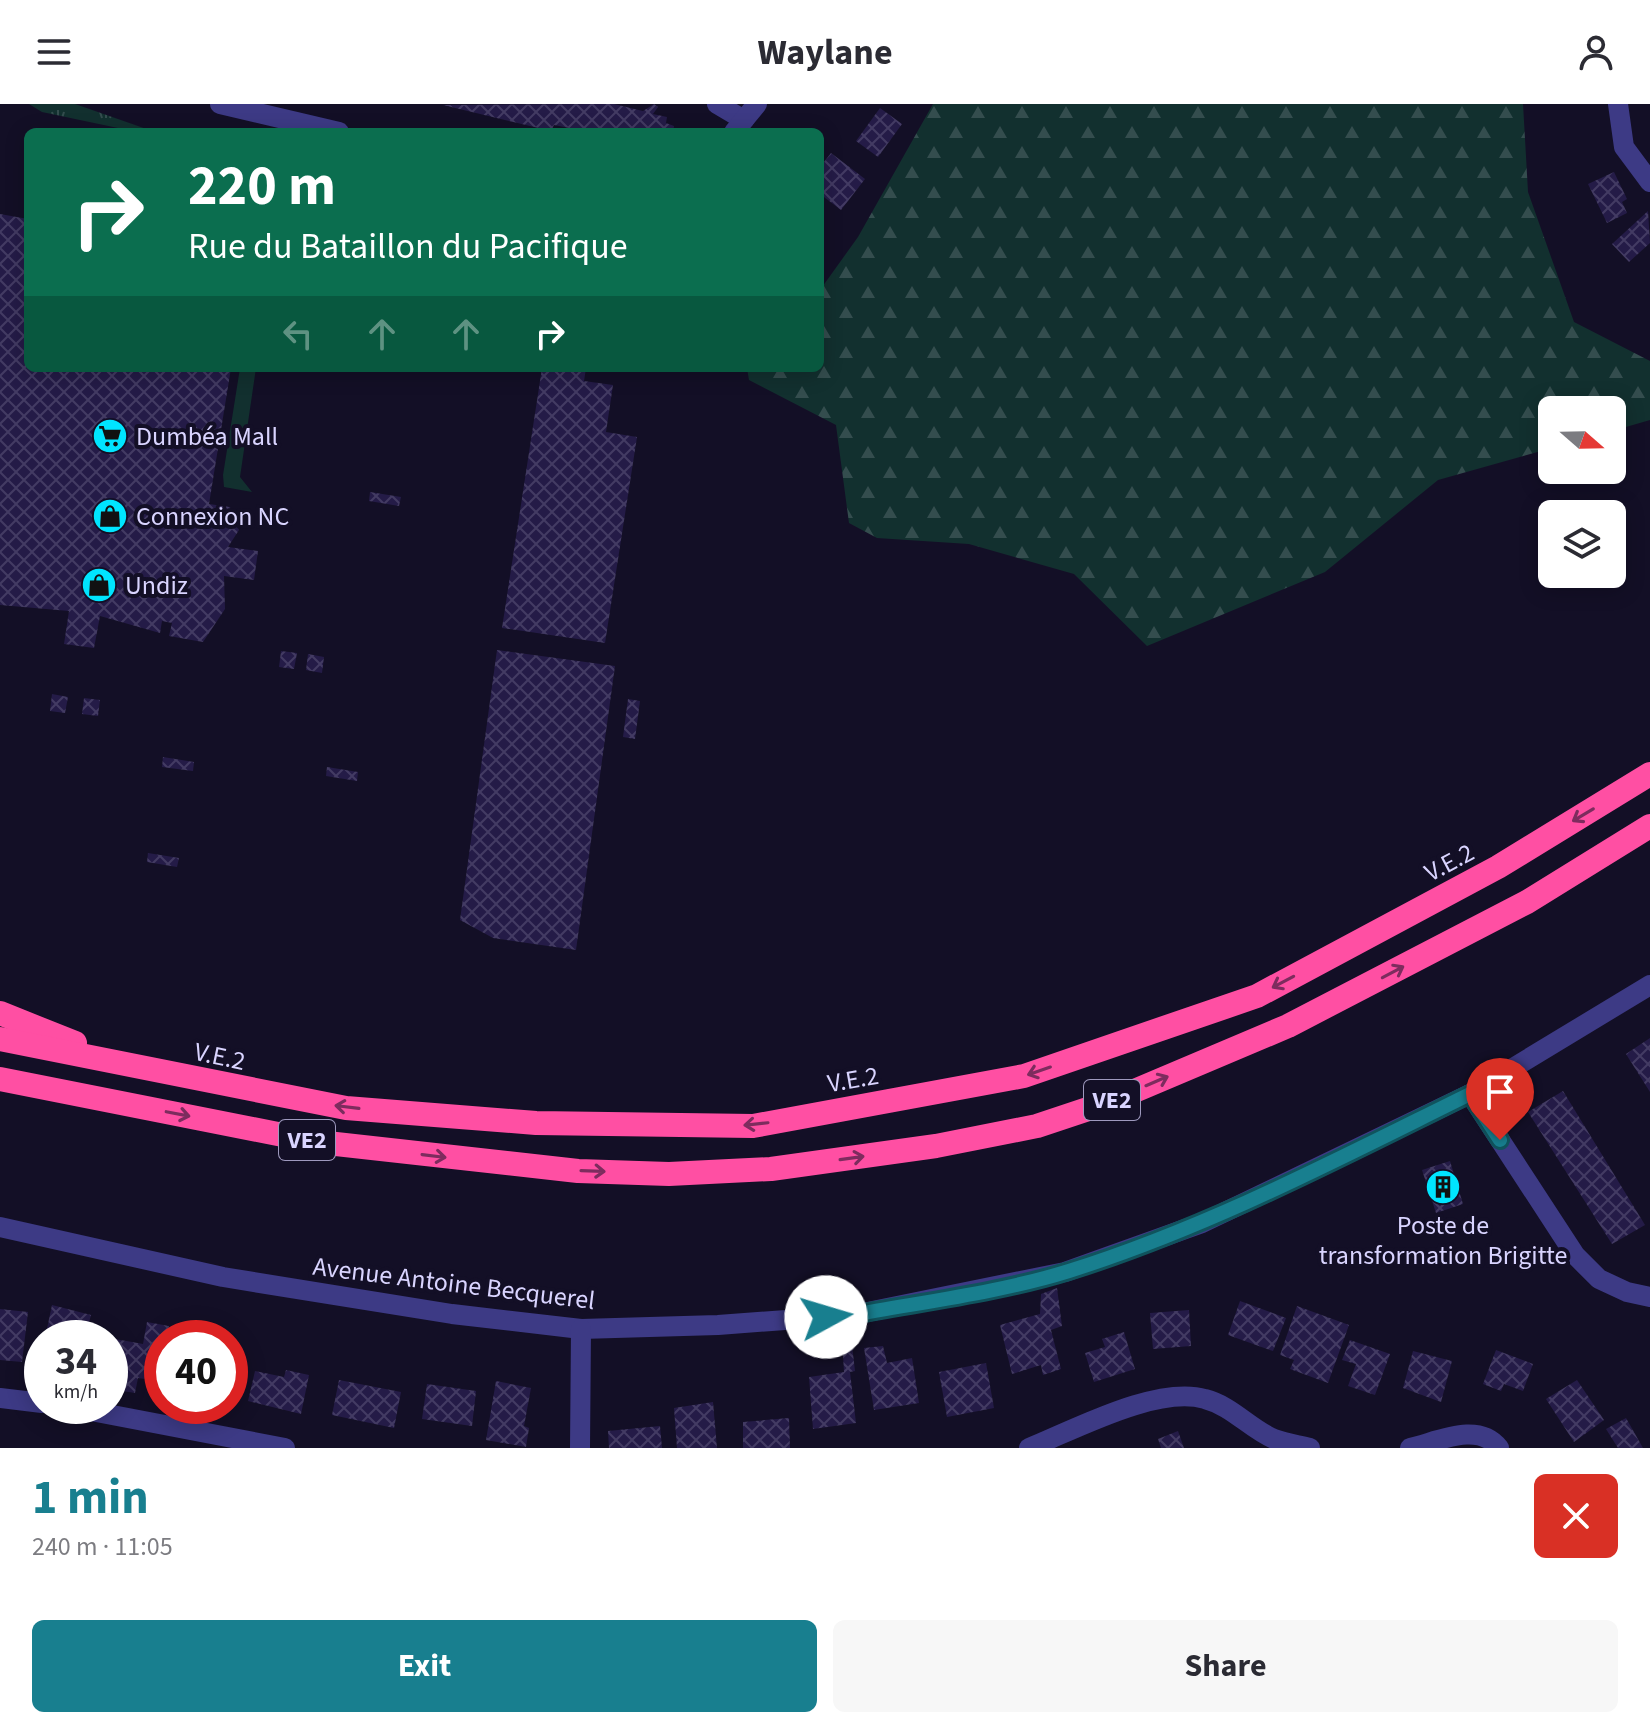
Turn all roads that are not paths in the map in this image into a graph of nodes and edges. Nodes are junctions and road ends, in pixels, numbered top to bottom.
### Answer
1 (220, 104) edge
2 (717, 104) edge
3 (1618, 104) edge
4 (745, 119) edge
5 (322, 128) edge
6 (1650, 182) edge
7 (1650, 774) edge
8 (1650, 826) edge
9 (1650, 985) edge
10 (0, 1013) edge
11 (0, 1039) edge
12 (130, 1065) junction
13 (0, 1079) edge
14 (1470, 1094) junction
15 (0, 1095) edge
16 (102, 1098) junction
17 (0, 1227) edge
18 (1650, 1297) edge
19 (581, 1329) junction
20 (0, 1398) edge
21 (24, 1401) edge
22 (128, 1418) edge
23 (285, 1448) edge
24 (580, 1448) edge
25 (1029, 1448) edge
26 (1310, 1448) edge
27 (1410, 1448) edge
28 (1499, 1448) edge

1 - 5 street
2 - 4 street
3 - 6 street
7 -> 12 highway, V.E.2 / VE2
16 -> 8 highway, VE2
9 - 14 street, Avenue Antoine Becquerel
10 - 12 highway
11 - 12 highway, V.E.2 / VE2
13 - 16 highway, VE2
14 - 18 street
14 - 19 street, Avenue Antoine Becquerel
15 - 16 highway
17 - 19 street, Avenue Antoine Becquerel
19 - 24 street
20 - 21 street
22 - 23 street
25 - 26 street
27 - 28 street

